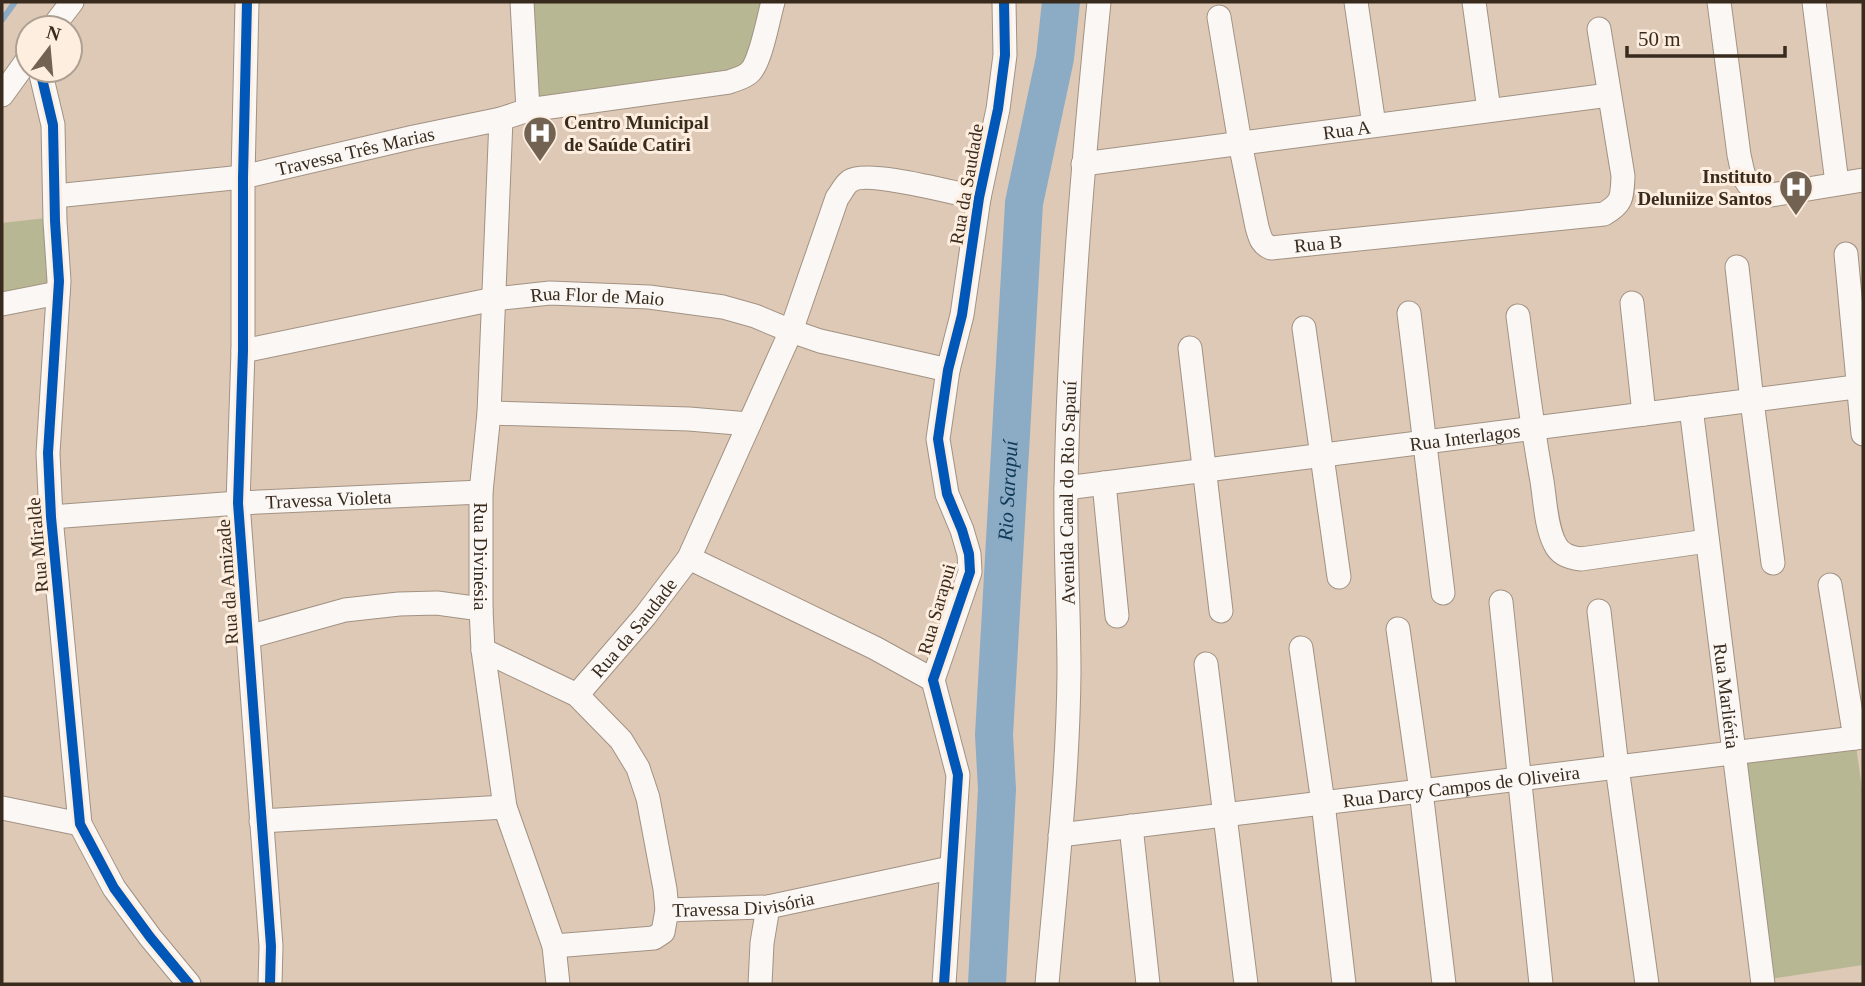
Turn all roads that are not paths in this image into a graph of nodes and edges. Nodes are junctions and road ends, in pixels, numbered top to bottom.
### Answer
1 (247, 2) edge
2 (522, 2) edge
3 (773, 2) edge
4 (1004, 2) edge
5 (1099, 2) edge
6 (1356, 2) edge
7 (1474, 2) edge
8 (1719, 2) edge
9 (1814, 2) edge
10 (1219, 17) dead end
11 (1599, 29) dead end
12 (14, 78) edge
13 (43, 84) edge
14 (1609, 94) junction
15 (2, 95) edge
16 (528, 110) junction
17 (1489, 110) junction
18 (501, 119) junction
19 (1374, 125) junction
20 (1240, 143) junction
21 (1083, 164) junction
22 (243, 177) junction
23 (1863, 180) edge
24 (1837, 183) junction
25 (55, 196) junction
26 (979, 198) junction
27 (1846, 254) dead end
28 (1737, 267) dead end
29 (58, 293) junction
30 (494, 299) junction
31 (1632, 303) dead end
32 (2, 304) edge
33 (1409, 313) dead end
34 (1518, 316) dead end
35 (1304, 328) dead end
36 (791, 331) junction
37 (1190, 348) dead end
38 (243, 351) junction
39 (948, 370) junction
40 (1861, 386) edge
41 (1752, 401) junction
42 (1691, 408) junction
43 (489, 412) junction
44 (1644, 414) junction
45 (749, 424) junction
46 (1533, 428) junction
47 (1863, 434) edge
48 (1424, 442) junction
49 (1322, 455) junction
50 (1205, 470) junction
51 (1104, 483) junction
52 (1066, 488) junction
53 (481, 492) junction
54 (238, 503) junction
55 (51, 517) junction
56 (1707, 541) junction
57 (690, 558) junction
58 (1773, 563) dead end
59 (1339, 577) dead end
60 (1830, 585) dead end
61 (1443, 593) dead end
62 (1501, 602) dead end
63 (481, 608) junction
64 (1221, 611) dead end
65 (1599, 611) dead end
66 (1117, 616) dead end
67 (1398, 629) dead end
68 (248, 637) junction
69 (1301, 649) dead end
70 (483, 650) junction
71 (1206, 664) dead end
72 (933, 680) junction
73 (577, 695) junction
74 (1859, 737) edge
75 (1734, 752) junction
76 (1617, 767) junction
77 (1521, 779) junction
78 (1422, 791) junction
79 (1323, 803) junction
80 (505, 807) junction
81 (2, 808) edge
82 (1226, 815) junction
83 (261, 821) junction
84 (80, 824) junction
85 (1131, 826) junction
86 (1060, 835) junction
87 (950, 868) junction
88 (768, 907) junction
89 (667, 909) junction
90 (554, 946) junction
91 (189, 984) edge
92 (270, 984) edge
93 (558, 984) edge
94 (760, 984) edge
95 (944, 984) edge
96 (1047, 984) edge
97 (1148, 984) edge
98 (1246, 984) edge
99 (1344, 984) edge
100 (1444, 984) edge
101 (1541, 984) edge
102 (1647, 984) edge
103 (1763, 984) edge

1 - 22 street, Rua da Amizade
2 - 16 street
3 - 16 street, Travessa Três Marias
4 - 26 street, Rua da Saudade
5 - 21 street, Avenida Canal do Rio Sapauí
6 - 19 street
7 - 17 street
8 - 24 street
9 - 24 street
10 - 20 street, Rua B
11 - 14 street
12 - 15 street
13 - 25 street, Rua Miralde
14 - 17 street, Rua A
14 - 20 street, Rua B
16 - 18 street, Travessa Três Marias
17 - 19 street, Rua A
18 - 22 street, Travessa Três Marias
18 - 30 street, Rua Divinésia
19 - 20 street, Rua A
20 - 21 street, Rua A
21 - 52 street, Avenida Canal do Rio Sapauí
22 - 25 street, Travessa Três Marias
22 - 38 street, Rua da Amizade
23 - 24 street
25 - 29 street, Rua Miralde
26 - 36 street, Rua da Saudade
26 - 39 street, Rua da Saudade
27 - 40 street
28 - 41 street
29 - 32 street
29 - 55 street, Rua Miralde
30 - 36 street, Rua Flor de Maio
30 - 38 street, Rua Flor de Maio
30 - 43 street, Rua Divinésia
31 - 44 street
33 - 48 street
34 - 46 street
35 - 49 street
36 - 39 street, Rua Flor de Maio
36 - 45 street, Rua da Saudade
37 - 50 street
38 - 54 street, Rua da Amizade
39 - 72 street, Rua Sarapui
40 - 41 street, Rua Interlagos
40 - 47 street
41 - 42 street, Rua Interlagos
41 - 58 street
42 - 44 street, Rua Interlagos
42 - 56 street, Rua Marliéria
43 - 45 street
43 - 53 street, Rua Divinésia
44 - 46 street, Rua Interlagos
45 - 57 street, Rua da Saudade
46 - 48 street, Rua Interlagos
46 - 56 street
48 - 49 street, Rua Interlagos
48 - 61 street
49 - 50 street, Rua Interlagos
49 - 59 street
50 - 51 street, Rua Interlagos
50 - 64 street
51 - 52 street, Rua Interlagos
51 - 66 street
52 - 86 street, Avenida Canal do Rio Sapauí
53 - 54 street, Travessa Violeta
53 - 63 street, Rua Divinésia
54 - 55 street, Travessa Violeta
54 - 68 street, Rua da Amizade
55 - 84 street, Rua Miralde
56 - 75 street, Rua Marliéria
57 - 72 street
57 - 73 street, Rua da Saudade
60 - 74 street
62 - 77 street
63 - 68 street
63 - 70 street, Rua Divinésia
65 - 76 street
67 - 78 street
68 - 83 street, Rua da Amizade
69 - 79 street
70 - 73 street
70 - 80 street, Rua Divinésia
71 - 82 street
72 - 87 street, Rua Sarapui
73 - 89 street
74 - 75 street, Rua Darcy Campos de Oliveira
75 - 76 street, Rua Darcy Campos de Oliveira
75 - 103 street, Rua Marliéria
76 - 77 street, Rua Darcy Campos de Oliveira
76 - 102 street
77 - 78 street, Rua Darcy Campos de Oliveira
77 - 101 street
78 - 79 street, Rua Darcy Campos de Oliveira
78 - 100 street
79 - 82 street, Rua Darcy Campos de Oliveira
79 - 99 street
80 - 83 street
80 - 90 street, Rua Divinésia
81 - 84 street
82 - 85 street, Rua Darcy Campos de Oliveira
82 - 98 street
83 - 92 street, Rua da Amizade
84 - 91 street, Rua Miralde
85 - 86 street, Rua Darcy Campos de Oliveira
85 - 97 street
86 - 96 street, Avenida Canal do Rio Sapauí
87 - 88 street, Travessa Divisória
87 - 95 street, Rua Sarapui
88 - 89 street, Travessa Divisória
88 - 94 street
89 - 90 street, Travessa Divisória
90 - 93 street, Rua Divinésia

